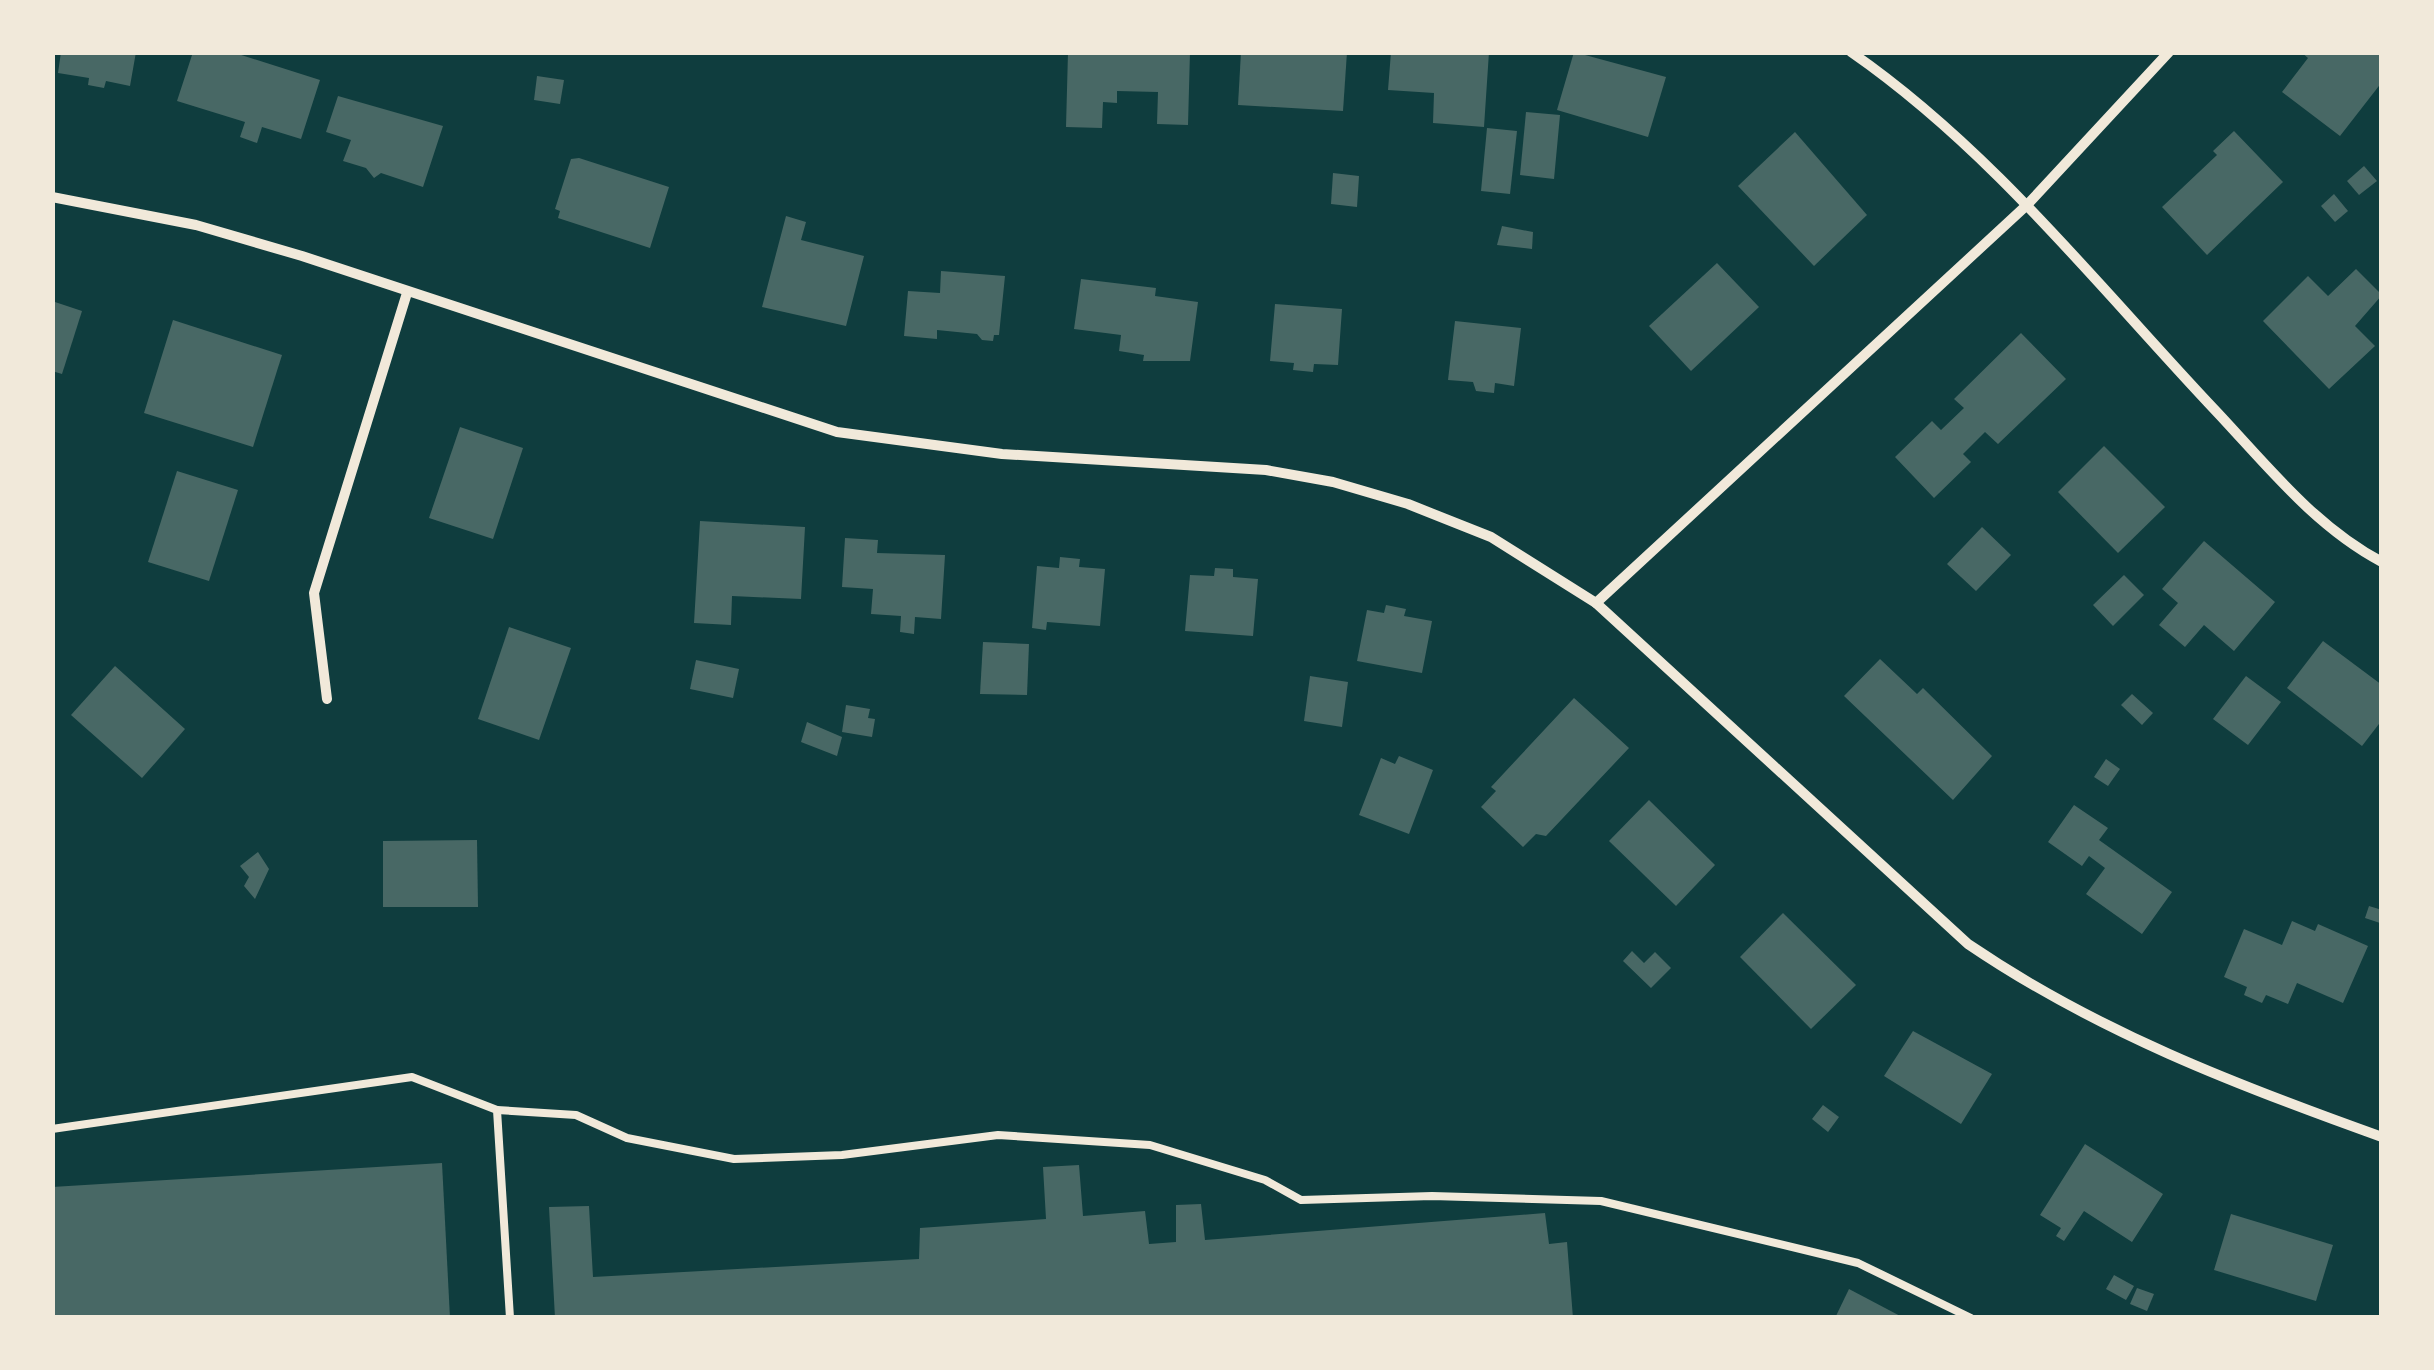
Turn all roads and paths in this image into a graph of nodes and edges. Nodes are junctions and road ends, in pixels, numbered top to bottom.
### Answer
1 (1851, 52) edge
2 (2169, 52) edge
3 (52, 197) edge
4 (2028, 204) junction
5 (408, 293) junction
6 (2382, 562) edge
7 (1596, 603) junction
8 (327, 700) dead end
9 (498, 1110) junction
10 (52, 1129) edge
11 (2382, 1136) edge
12 (510, 1318) edge
13 (1971, 1318) edge

1 - 4 street
2 - 4 street
3 - 5 street
4 - 6 street
4 - 7 street
5 - 7 street
5 - 8 street
7 - 11 street
9 - 10 lane
9 - 12 lane
9 - 13 lane

